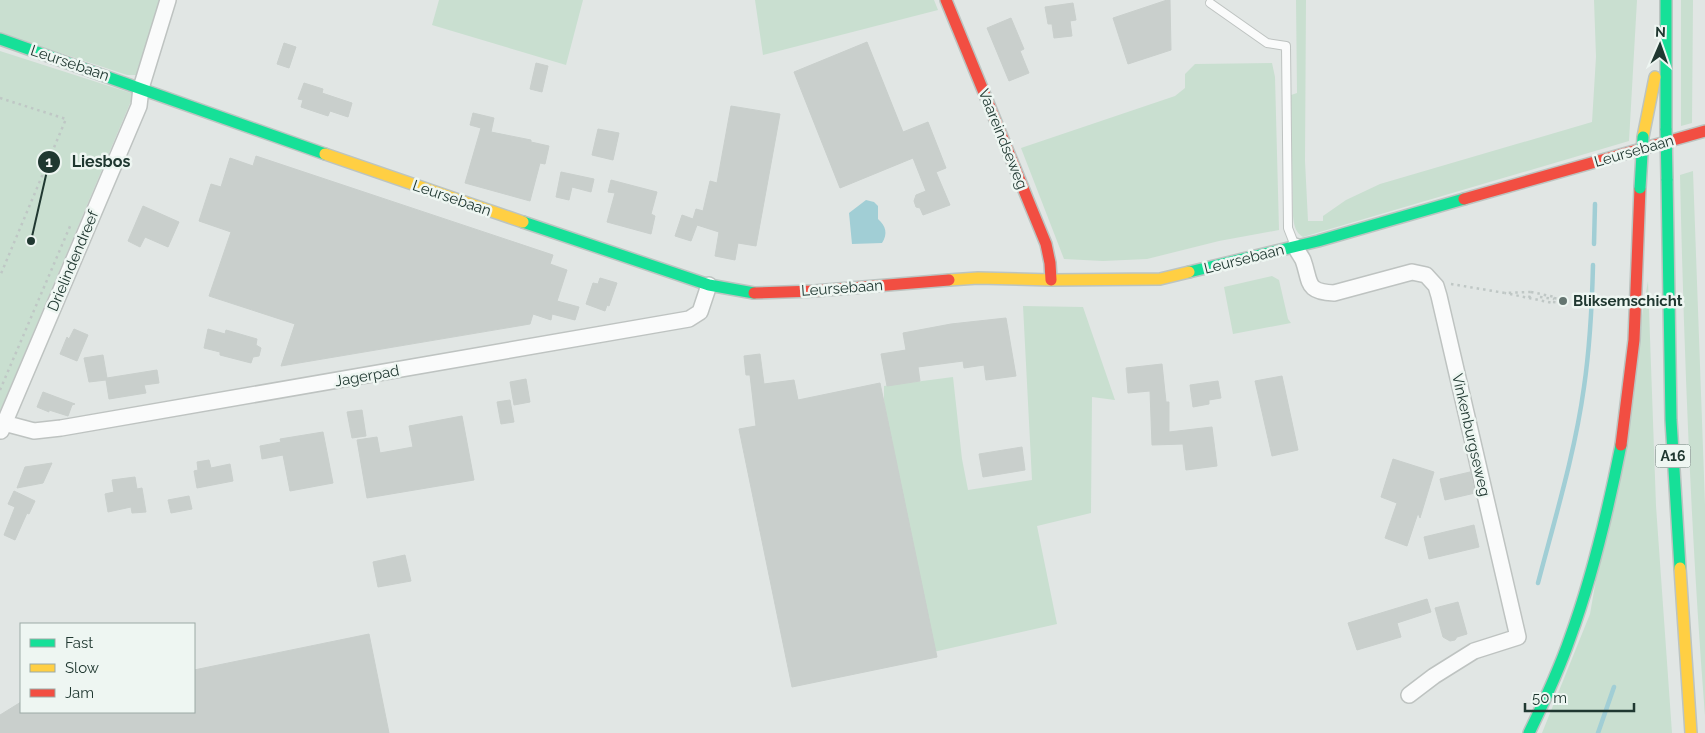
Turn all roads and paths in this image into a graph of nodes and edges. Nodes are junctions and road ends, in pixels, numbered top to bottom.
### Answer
1 (168, 0) edge
2 (946, 0) edge
3 (1666, 0) edge
4 (1210, 3) dead end
5 (1666, 20) junction
6 (0, 39) edge
7 (141, 88) junction
8 (0, 98) edge
9 (1705, 131) edge
10 (74, 217) dead end
11 (1295, 246) junction
12 (0, 276) edge
13 (1051, 280) junction
14 (1432, 281) junction
15 (709, 285) junction
16 (1531, 292) junction
17 (1505, 293) junction
18 (1529, 298) junction
19 (1554, 300) junction
20 (1563, 301) dead end
21 (0, 390) edge
22 (2, 427) edge
23 (1409, 695) dead end
24 (1529, 733) edge
25 (1690, 733) edge

1 - 7 street, Drielindendreef
2 - 13 main road, Vaareindseweg
3 - 5 main road, A16
4 - 11 lane
5 - 24 main road, A16, bridge
5 - 25 main road, A16, bridge
6 - 7 main road, Leursebaan
7 - 15 main road, Leursebaan
7 - 22 street, Drielindendreef
8 - 12 path
9 - 11 main road, Leursebaan
10 - 21 path, Drielindendreef
11 - 13 main road, Leursebaan
11 - 14 street
13 - 15 main road, Leursebaan
14 - 17 path
14 - 23 street, Vinkenburgseweg
15 - 22 street, Jagerpad
16 - 17 path
16 - 18 path
16 - 19 path
17 - 18 path
18 - 19 path
19 - 20 path

